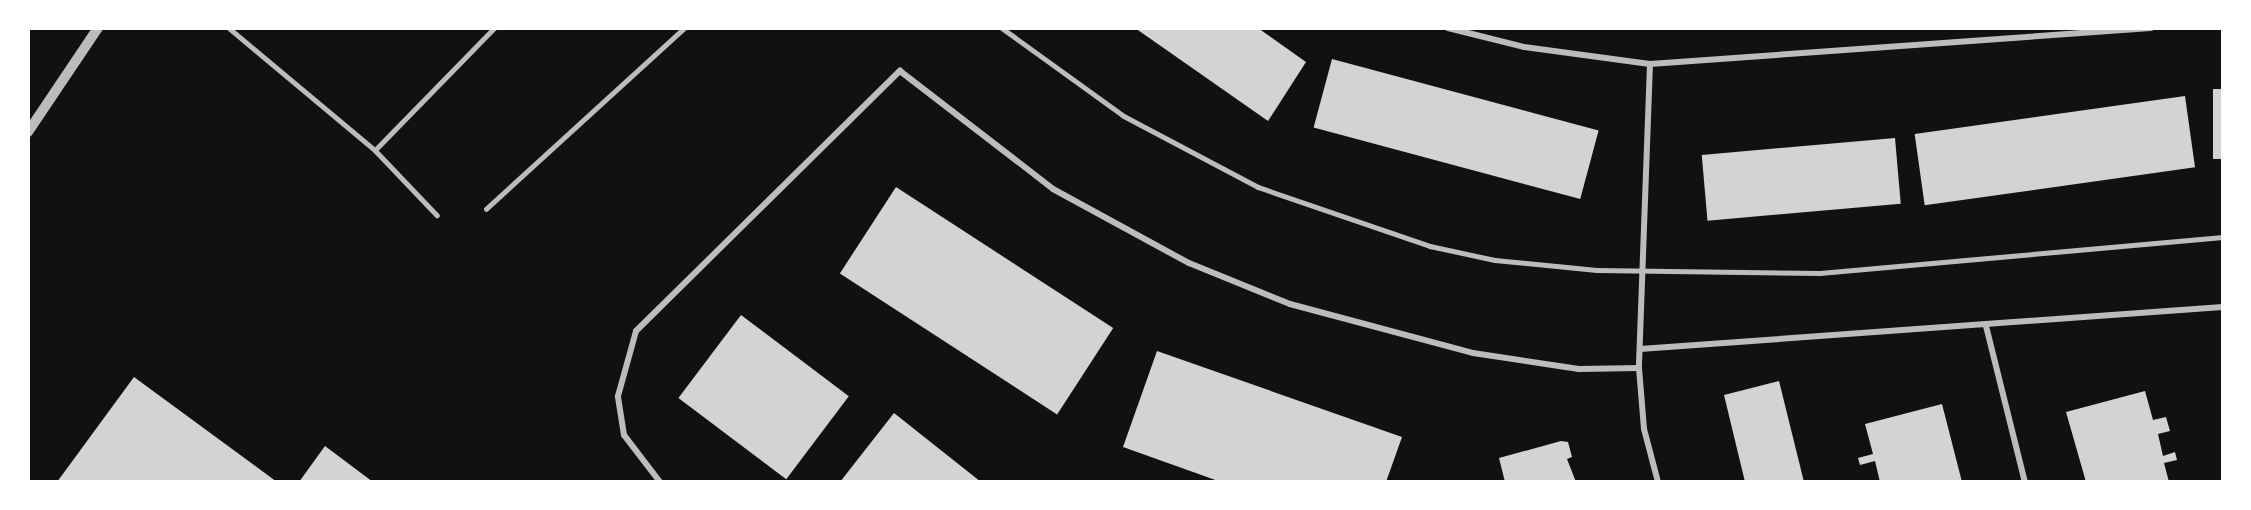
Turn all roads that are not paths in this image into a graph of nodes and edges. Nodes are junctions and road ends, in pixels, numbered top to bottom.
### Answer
1 (98, 28) edge
2 (229, 28) edge
3 (494, 28) edge
4 (684, 28) edge
5 (1002, 28) edge
6 (1448, 28) edge
7 (2151, 28) edge
8 (1650, 64) junction
9 (28, 132) edge
10 (375, 150) junction
11 (486, 209) dead end
12 (437, 215) dead end
13 (2223, 237) edge
14 (1641, 270) junction
15 (2223, 307) edge
16 (1986, 326) junction
17 (1640, 349) junction
18 (1639, 368) junction
19 (660, 482) edge
20 (1658, 482) edge
21 (2025, 482) edge

1 - 9 street
2 - 10 lane
3 - 10 lane
4 - 11 lane
5 - 14 lane
6 - 8 street
7 - 8 street
8 - 14 street
10 - 12 lane
13 - 14 lane
14 - 17 street
15 - 16 street
16 - 17 street
16 - 21 street
17 - 18 street
18 - 19 street
18 - 20 street

